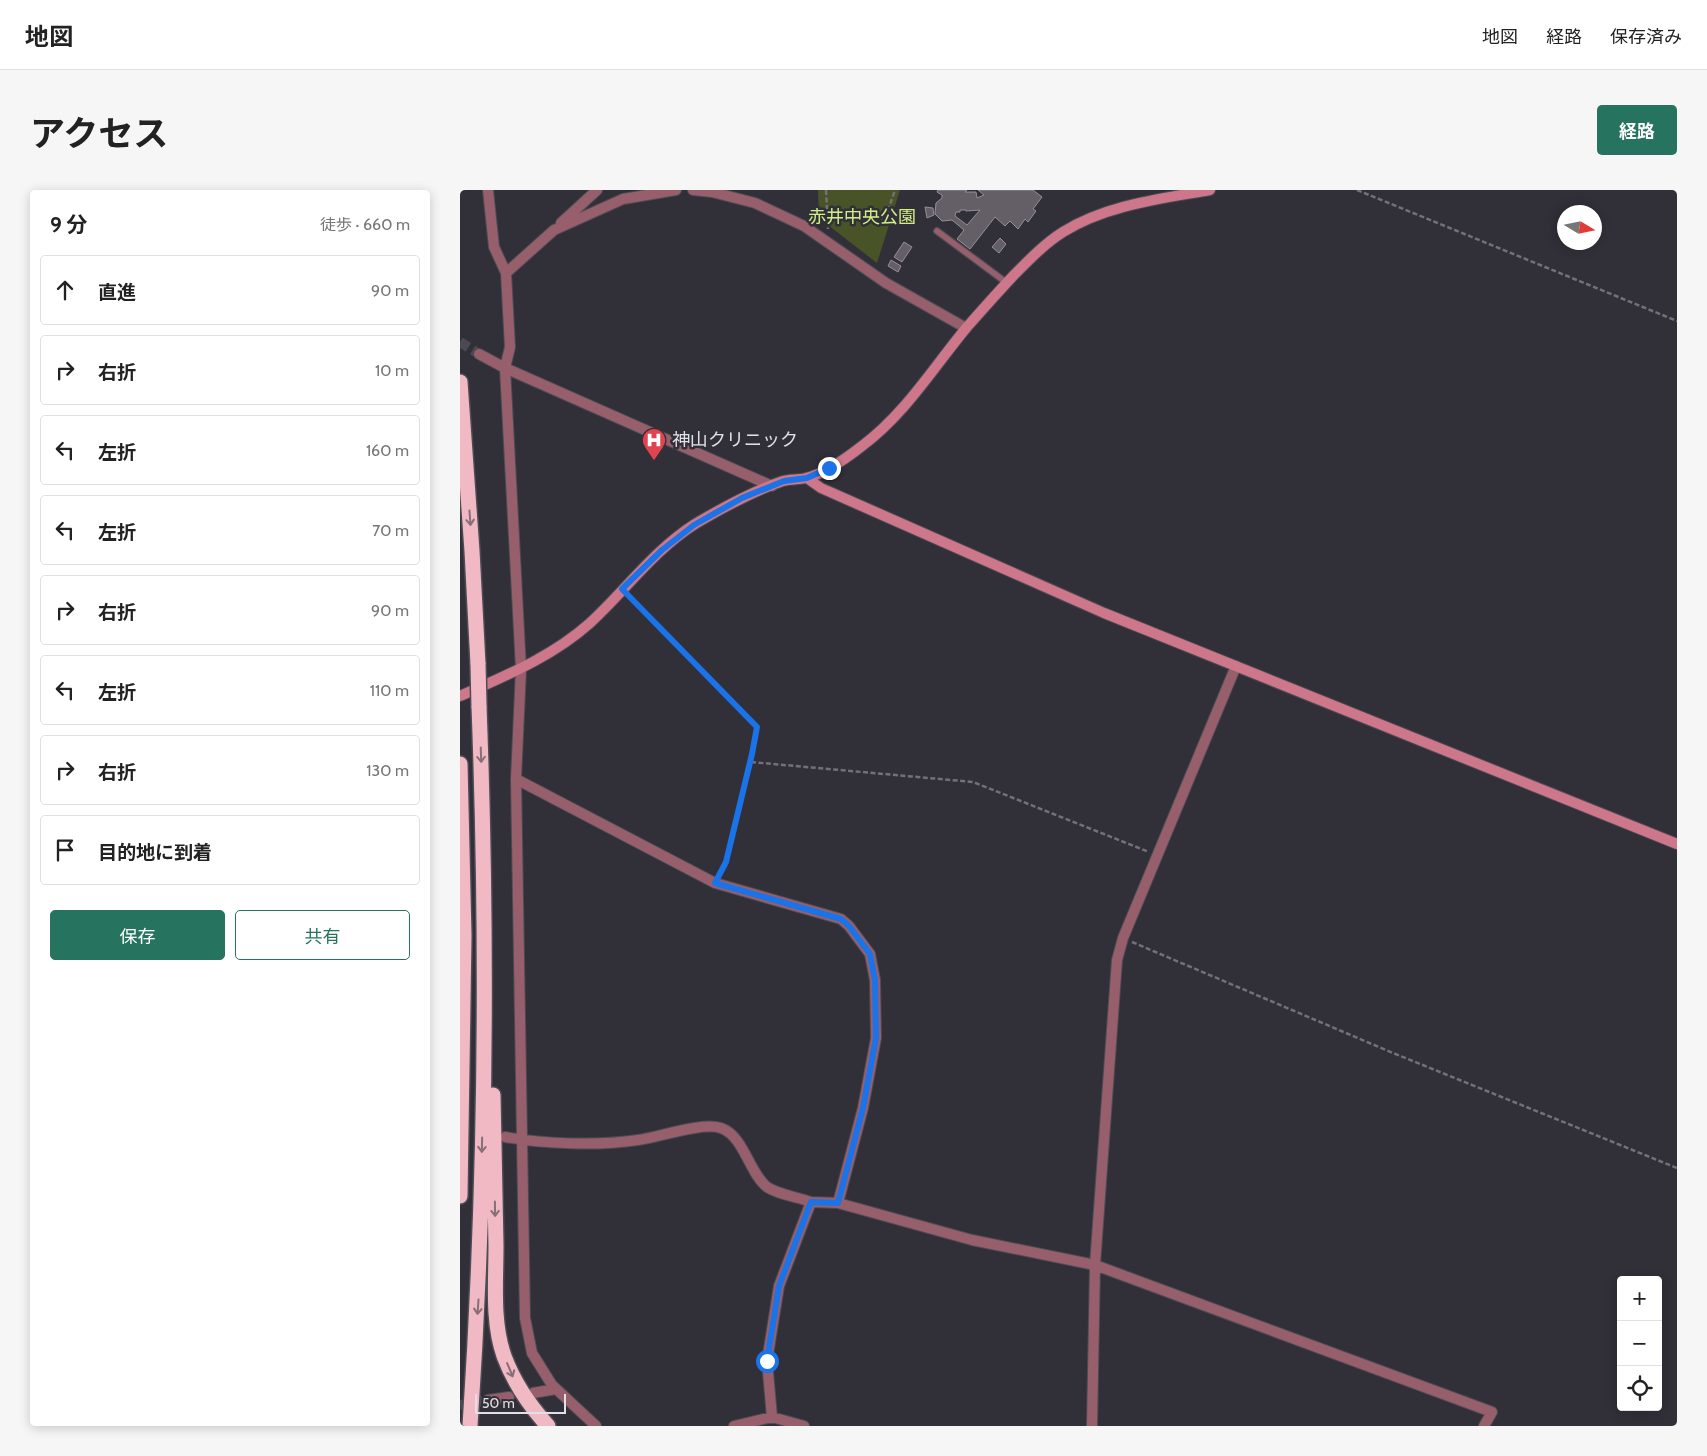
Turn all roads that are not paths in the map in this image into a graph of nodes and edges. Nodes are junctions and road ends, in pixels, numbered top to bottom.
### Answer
1 (488, 190) edge
2 (597, 190) edge
3 (676, 190) edge
4 (693, 190) edge
5 (1210, 190) edge
6 (711, 191) edge
7 (554, 230) junction
8 (937, 231) dead end
9 (506, 273) junction
10 (1007, 283) junction
11 (966, 328) junction
12 (480, 354) tunnel mouth
13 (505, 368) junction
14 (460, 382) edge
15 (807, 478) junction
16 (772, 486) junction
17 (1236, 666) junction
18 (521, 669) junction
19 (460, 696) edge
20 (460, 764) edge
21 (516, 779) junction
22 (1677, 844) edge
23 (484, 934) junction
24 (505, 1138) dead end
25 (522, 1141) junction
26 (460, 1196) edge
27 (811, 1202) junction
28 (838, 1203) junction
29 (1095, 1265) junction
30 (556, 1389) junction
31 (533, 1393) dead end
32 (510, 1396) dead end
33 (488, 1400) tunnel mouth
34 (772, 1417) junction
35 (470, 1426) edge
36 (548, 1426) edge
37 (596, 1426) edge
38 (734, 1426) edge
39 (804, 1426) edge
40 (1092, 1426) edge
41 (1484, 1426) edge

1 - 9 street
2 - 7 street
3 - 7 street
4 - 6 street
5 - 10 street
6 - 11 street
7 - 9 street
8 - 10 lane
9 - 13 street
10 - 11 street
11 - 15 street
12 - 13 street
13 - 16 street
13 - 18 street
14 -> 23 highway, bridge
15 - 16 street
15 - 17 street
16 - 18 street
17 - 22 street
17 - 29 street
18 - 19 street
18 - 21 street
20 - 26 highway
21 - 25 street
21 - 28 street
23 -> 35 highway
23 -> 36 highway
24 - 25 street
25 - 27 street
25 - 30 street
27 - 28 street
27 - 34 street
28 - 29 street
29 - 40 street
29 - 41 street
30 - 31 street
30 - 37 street
32 - 33 street
34 - 38 street
34 - 39 street

